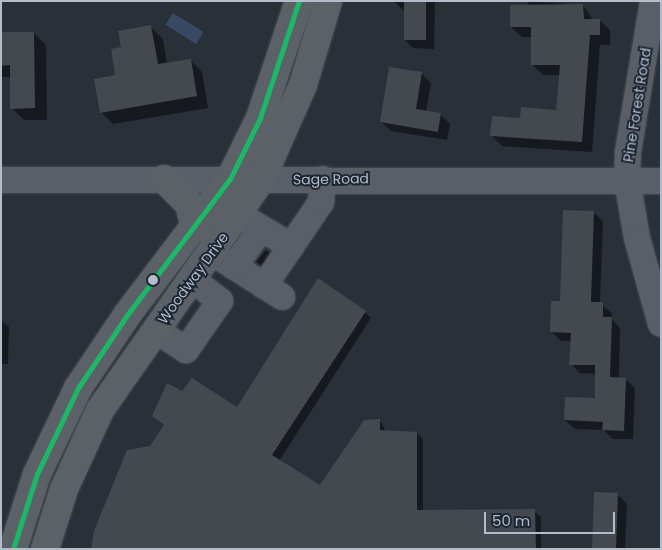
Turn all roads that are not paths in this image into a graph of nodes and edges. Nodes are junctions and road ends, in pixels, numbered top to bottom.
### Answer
1 (299, 1) edge
2 (328, 1) edge
3 (654, 1) edge
4 (164, 178) junction
5 (323, 179) junction
6 (1, 180) edge
7 (230, 180) junction
8 (261, 180) junction
9 (627, 180) junction
10 (661, 180) edge
11 (250, 222) junction
12 (195, 228) junction
13 (290, 246) junction
14 (223, 260) junction
15 (193, 280) junction
16 (661, 324) edge
17 (156, 330) junction
18 (13, 549) edge
19 (46, 549) edge

1 - 7 main road, Woodway Drive
2 - 8 main road, Woodway Drive
3 - 9 street, Pine Forest Road
4 - 6 street, Sage Road
4 - 7 street, Sage Road
4 - 12 main road
5 - 8 street, Sage Road
5 - 9 street, Sage Road
5 - 13 street
7 - 8 street, Sage Road
7 - 12 main road, Woodway Drive
8 - 11 main road, Woodway Drive
9 - 10 street, Sage Road
9 - 16 street, Pine Forest Road
11 - 13 street
11 - 14 main road, Woodway Drive
12 - 18 main road, Woodway Drive
13 - 14 street
14 - 15 main road, Woodway Drive
15 - 17 main road, Woodway Drive
15 - 17 street
17 - 19 main road, Woodway Drive

